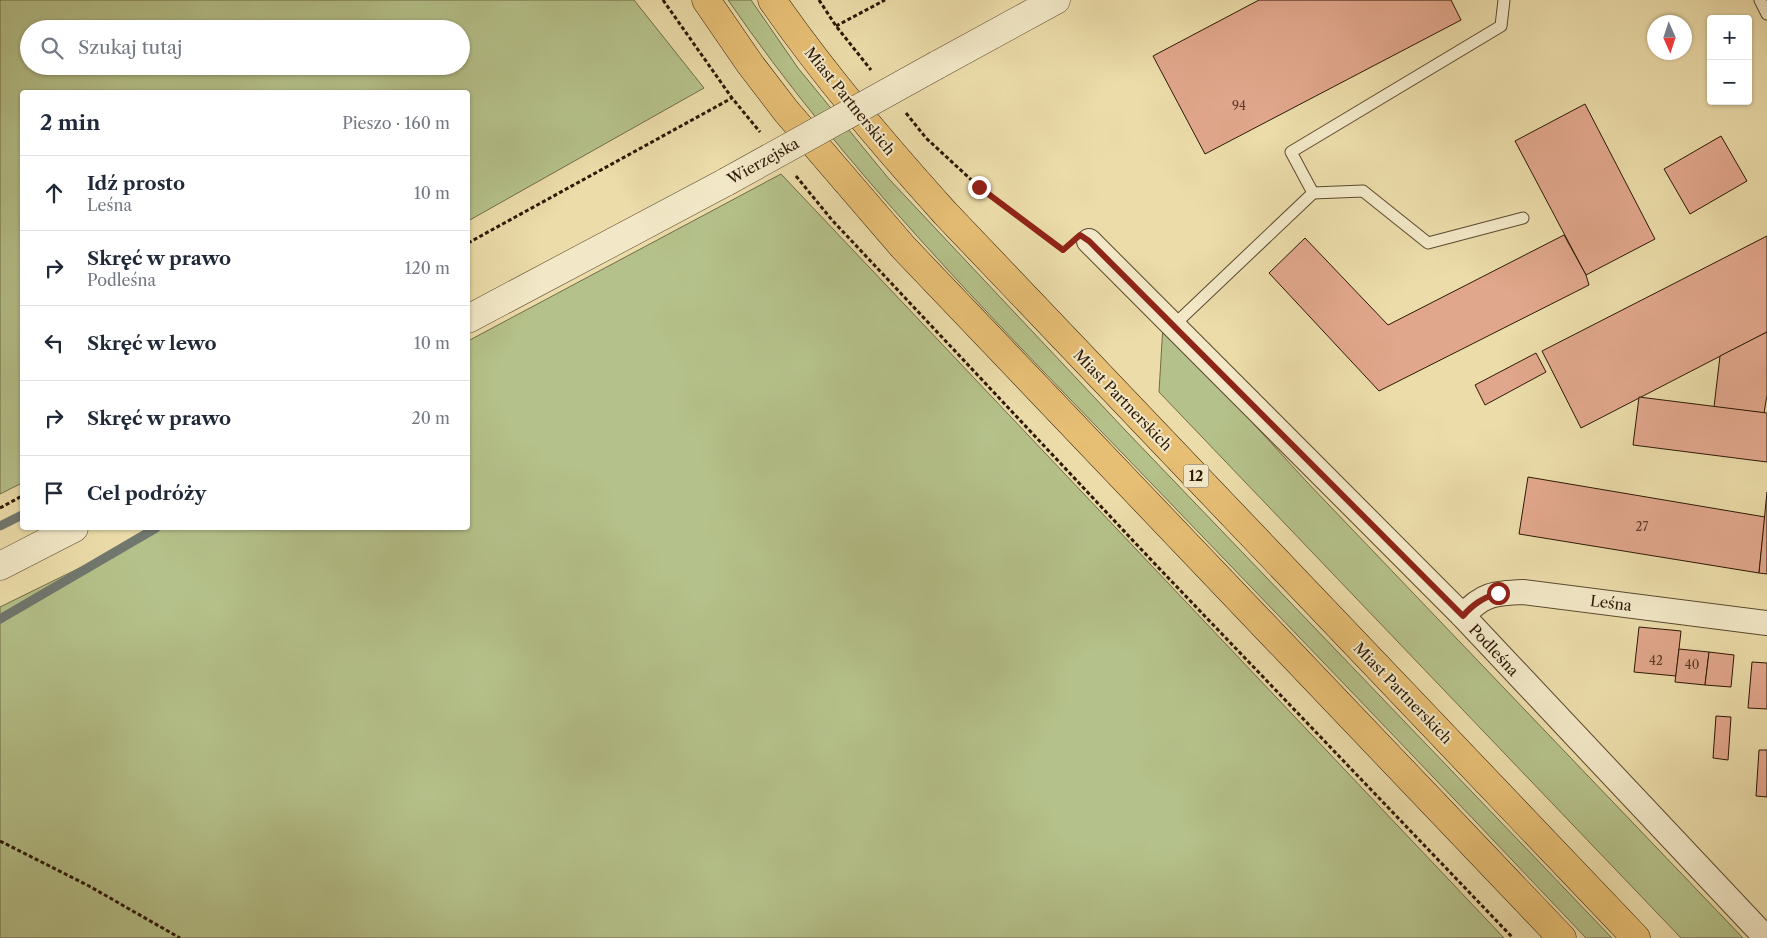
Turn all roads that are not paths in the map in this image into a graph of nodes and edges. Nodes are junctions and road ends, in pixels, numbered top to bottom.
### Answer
1 (706, 0) edge
2 (772, 0) edge
3 (1056, 0) edge
4 (1504, 0) edge
5 (1760, 0) edge
6 (1767, 14) edge
7 (1313, 193) junction
8 (1523, 218) dead end
9 (1089, 241) road end
10 (470, 318) edge
11 (1174, 325) junction
12 (70, 530) edge
13 (0, 566) edge
14 (1463, 616) junction
15 (1767, 623) edge
16 (1562, 938) edge
17 (1636, 938) edge
18 (1766, 938) edge

1 - 16 main road
2 - 17 main road, Miast Partnerskich / 12
3 - 10 street, Wierzejska, bridge
4 - 7 lane
5 - 6 lane
7 - 8 lane
7 - 11 lane
9 - 11 street, Podleśna
11 - 14 street, Podleśna
12 - 13 street
14 - 15 street, Leśna
14 - 18 street, Podleśna

